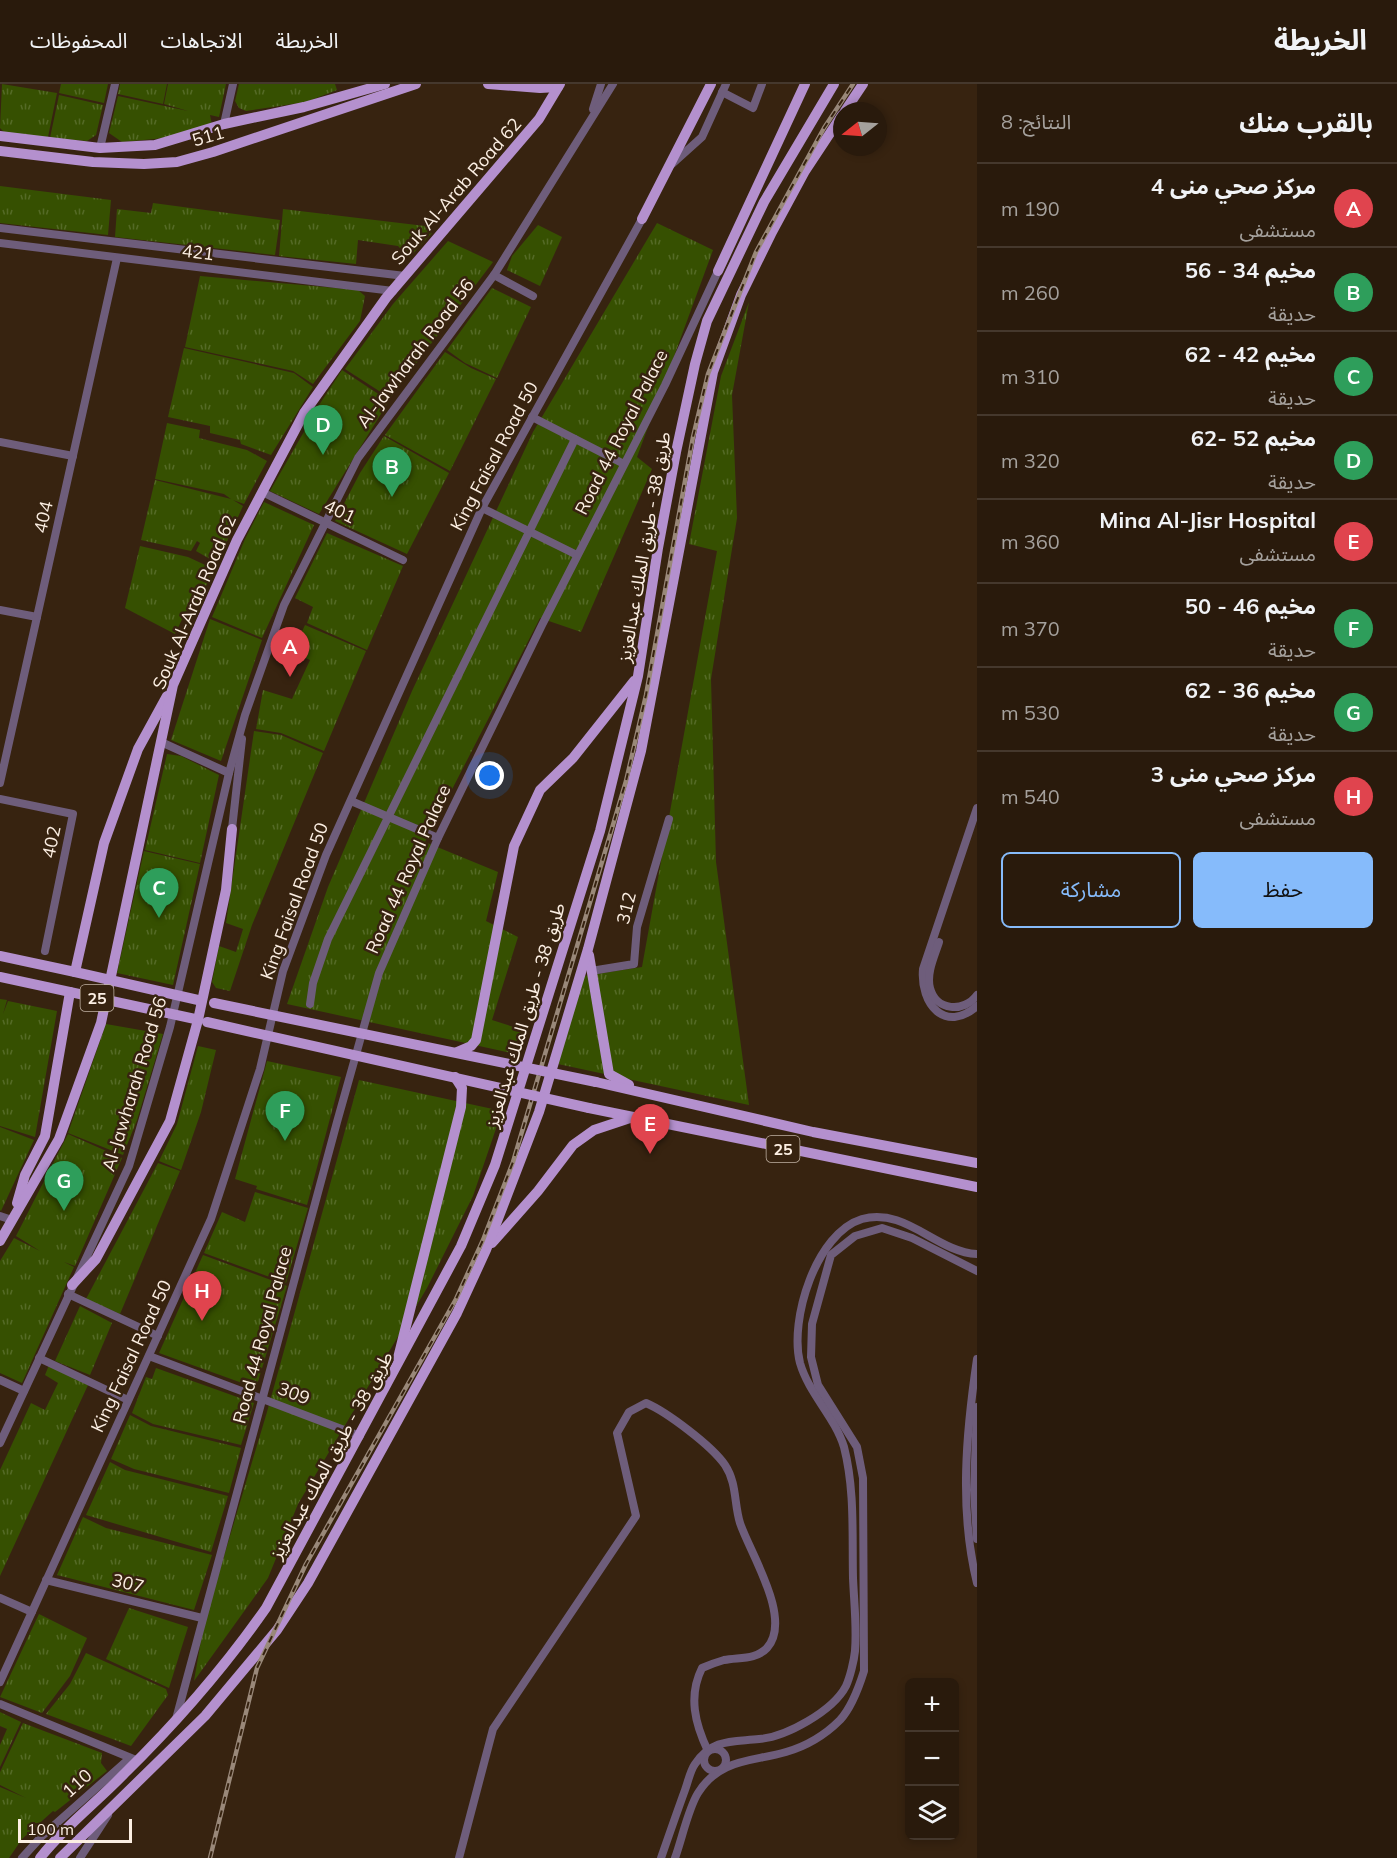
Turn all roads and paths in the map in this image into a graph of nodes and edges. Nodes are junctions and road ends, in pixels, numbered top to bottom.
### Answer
1 (115, 84) edge
2 (233, 84) edge
3 (385, 84) edge
4 (416, 84) edge
5 (488, 84) edge
6 (601, 84) edge
7 (613, 84) edge
8 (711, 84) edge
9 (762, 84) edge
10 (805, 84) edge
11 (834, 84) edge
12 (862, 84) edge
13 (552, 86) edge
14 (724, 88) edge
15 (851, 102) edge
16 (589, 121) junction
17 (224, 124) junction
18 (833, 129) edge
19 (0, 136) edge
20 (100, 148) junction
21 (0, 151) edge
22 (668, 167) junction
23 (642, 219) joint
24 (0, 228) edge
25 (0, 243) edge
26 (117, 258) junction
27 (718, 271) joint
28 (494, 275) junction
29 (405, 276) junction
30 (393, 291) junction
31 (533, 296) dead end
32 (532, 417) junction
33 (575, 439) junction
34 (0, 442) edge
35 (73, 456) junction
36 (624, 464) junction
37 (262, 492) junction
38 (482, 508) junction
39 (326, 523) junction
40 (529, 531) junction
41 (577, 555) junction
42 (403, 560) dead end
43 (0, 610) edge
44 (37, 617) junction
45 (638, 676) junction
46 (173, 685) junction
47 (245, 714) junction
48 (161, 742) junction
49 (229, 773) junction
50 (0, 783) edge
51 (0, 799) edge
52 (351, 801) junction
53 (977, 808) edge
54 (388, 816) junction
55 (669, 819) dead end
56 (977, 824) edge
57 (232, 829) joint
58 (438, 838) junction
59 (588, 949) junction
60 (45, 951) dead end
61 (0, 956) edge
62 (591, 971) junction
63 (75, 972) junction
64 (0, 976) edge
65 (70, 992) junction
66 (977, 994) edge
67 (200, 1000) junction
68 (310, 1004) dead end
69 (977, 1006) edge
70 (200, 1020) junction
71 (457, 1052) junction
72 (455, 1077) junction
73 (637, 1090) junction
74 (631, 1118) junction
75 (977, 1163) edge
76 (977, 1187) edge
77 (0, 1216) edge
78 (12, 1220) junction
79 (0, 1240) edge
80 (486, 1250) junction
81 (977, 1254) edge
82 (977, 1271) edge
83 (70, 1290) junction
84 (158, 1336) junction
85 (149, 1356) junction
86 (39, 1358) junction
87 (977, 1359) edge
88 (393, 1375) junction
89 (0, 1380) edge
90 (24, 1391) junction
91 (261, 1398) junction
92 (129, 1400) junction
93 (977, 1407) edge
94 (360, 1436) junction
95 (0, 1443) edge
96 (977, 1539) edge
97 (46, 1580) junction
98 (977, 1583) edge
99 (0, 1598) edge
100 (32, 1612) junction
101 (202, 1618) junction
102 (0, 1682) edge
103 (0, 1704) edge
104 (176, 1719) junction
105 (708, 1751) junction
106 (133, 1759) junction
107 (721, 1770) junction
108 (116, 1802) junction
109 (22, 1858) edge
110 (40, 1858) edge
111 (60, 1858) edge
112 (80, 1858) edge
113 (459, 1858) edge
114 (661, 1858) edge
115 (675, 1858) edge

1 - 20 street
2 - 17 street
3 - 17 main road, 511
4 - 21 main road, 511
5 - 13 main road
6 - 16 street
7 - 16 street
8 - 22 main road
9 - 14 street
10 - 27 main road, Road 44 Royal Palace
11 - 45 main road, طريق 38 - طريق الملك عبدالعزيز
12 - 15 main road
13 - 29 main road, Souk Al-Arab Road 62
14 - 22 street
16 - 28 street, Al-Jawharah Road 56
17 - 20 main road, 511
18 - 59 main road, طريق 38 - طريق الملك عبدالعزيز
19 - 20 main road, 511
22 - 23 main road
23 - 32 street, King Faisal Road 50
24 - 29 street
25 - 26 street, 421
26 - 30 street, 421
26 - 35 street, 404
27 - 36 street, Road 44 Royal Palace
28 - 31 street
28 - 39 street, Al-Jawharah Road 56
29 - 30 main road, Souk Al-Arab Road 62
30 - 37 main road, Souk Al-Arab Road 62
32 - 33 street
32 - 38 street, King Faisal Road 50
33 - 36 street
33 - 40 street
34 - 35 street
35 - 44 street, 404
36 - 41 street, Road 44 Royal Palace
37 - 39 street, 401
37 - 46 main road, Souk Al-Arab Road 62
38 - 40 street
38 - 52 street, King Faisal Road 50
39 - 42 street, 401
39 - 47 street, Al-Jawharah Road 56
40 - 41 street
40 - 54 street
41 - 58 street, Road 44 Royal Palace
43 - 44 street
44 - 50 street, 404
45 - 71 main road
45 - 88 main road, طريق 38 - طريق الملك عبدالعزيز
46 - 48 main road, Souk Al-Arab Road 62
46 - 63 main road
47 - 49 street, Al-Jawharah Road 56
47 - 57 street, Al-Jawharah Road 56
48 - 49 street
48 - 78 main road, Souk Al-Arab Road 62
49 - 83 street, Al-Jawharah Road 56
51 - 60 street, 402
52 - 54 street
52 - 84 street, King Faisal Road 50
53 - 69 street
54 - 58 street
54 - 68 street
55 - 62 street, 312
56 - 66 street
57 - 67 main road
58 - 91 street, Road 44 Royal Palace
59 - 62 main road
59 - 80 main road, طريق 38 - طريق الملك عبدالعزيز
61 - 63 main road, 25
62 - 73 main road
63 - 67 main road, 25, bridge
64 - 65 main road, 25, bridge
65 - 70 main road, 25, bridge
65 - 78 main road
67 - 70 main road
67 - 71 main road, 25, bridge
70 - 72 main road, 25, bridge
70 - 83 main road
71 - 73 main road, 25, bridge
72 - 74 main road, 25, bridge
72 - 88 main road
73 - 75 main road, 25
74 - 76 main road, 25
74 - 80 main road
77 - 78 street
78 - 79 main road, Souk Al-Arab Road 62
80 - 108 main road, طريق 38 - طريق الملك عبدالعزيز
81 - 105 street
82 - 107 street
83 - 84 street
83 - 86 street, Al-Jawharah Road 56
84 - 85 street, King Faisal Road 50
85 - 91 street, 309
85 - 92 street, King Faisal Road 50
86 - 90 street, Al-Jawharah Road 56
86 - 92 street
87 - 98 street
88 - 94 main road, طريق 38 - طريق الملك عبدالعزيز
89 - 90 street
90 - 95 street, Al-Jawharah Road 56
91 - 94 street, 309
91 - 101 street, Road 44 Royal Palace
92 - 97 street, King Faisal Road 50
93 - 96 street
94 - 104 main road, طريق 38 - طريق الملك عبدالعزيز
97 - 100 street, King Faisal Road 50
97 - 101 street, 307
99 - 100 street
100 - 102 street, King Faisal Road 50
101 - 104 street, Road 44 Royal Palace
103 - 106 street
104 - 106 main road, طريق 38 - طريق الملك عبدالعزيز
105 - 107 street
105 - 107 street
105 - 113 street
105 - 114 street
106 - 109 street, 110
106 - 110 main road, طريق 38 - طريق الملك عبدالعزيز
107 - 115 street
108 - 111 main road, طريق 38 - طريق الملك عبدالعزيز
108 - 112 street

